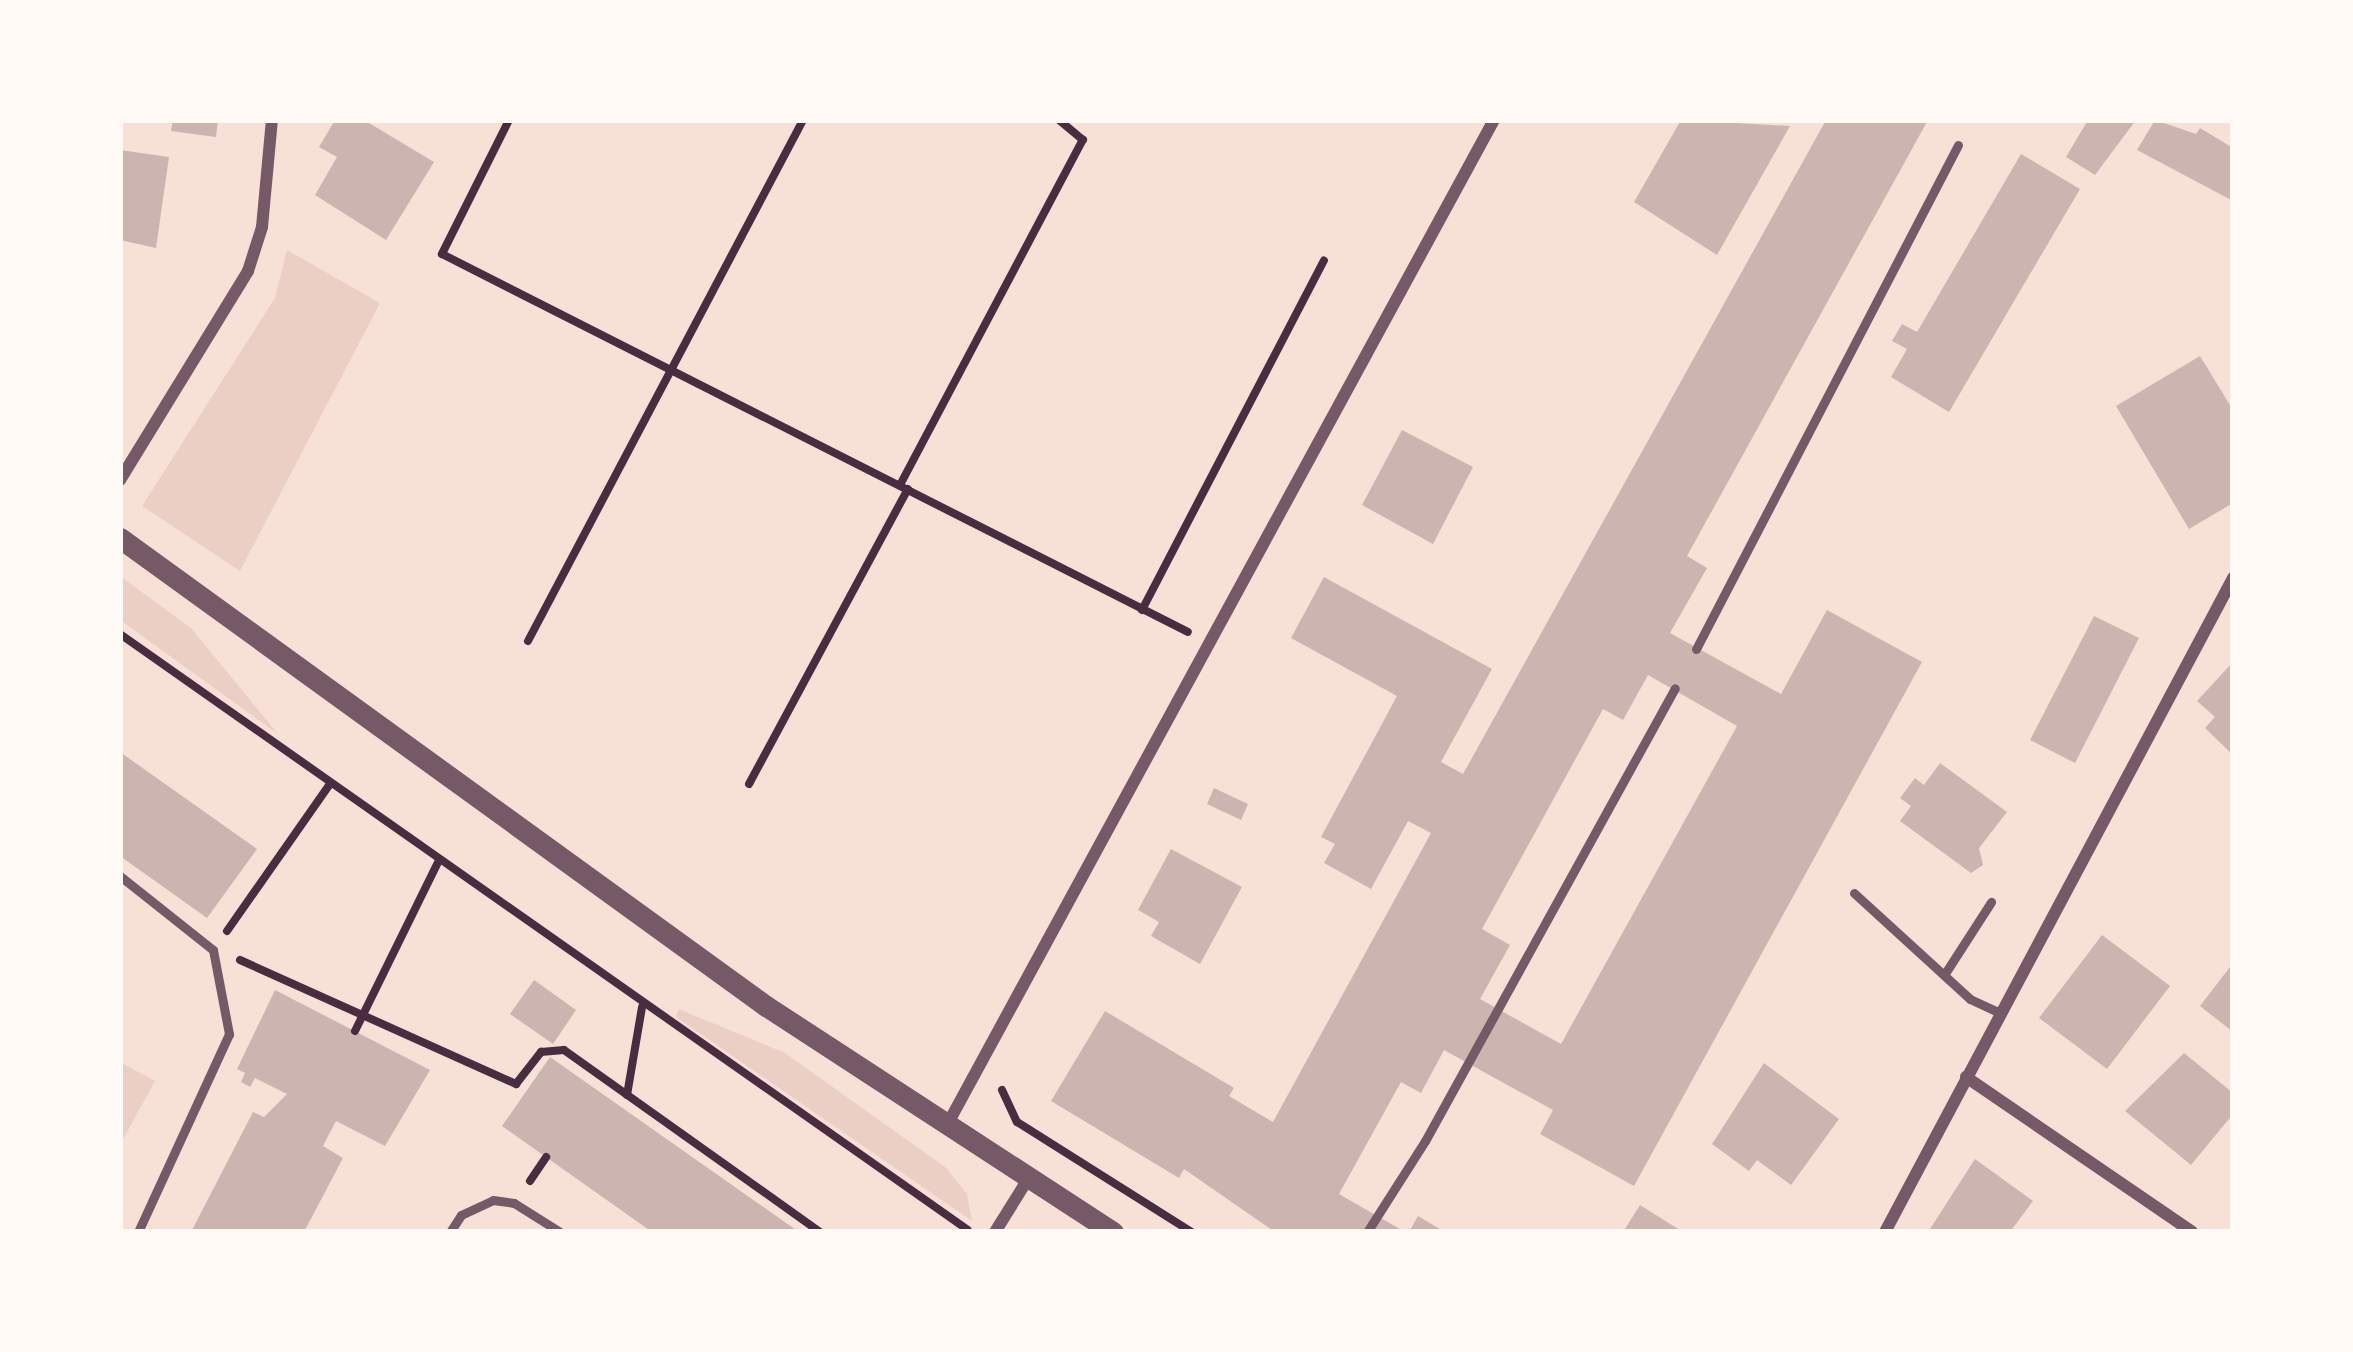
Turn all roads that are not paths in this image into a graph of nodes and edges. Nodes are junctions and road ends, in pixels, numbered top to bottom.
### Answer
1 (272, 120) edge
2 (1494, 120) edge
3 (1958, 145) dead end
4 (120, 480) edge
5 (120, 538) edge
6 (2233, 578) edge
7 (1696, 649) dead end
8 (1675, 688) dead end
9 (120, 876) edge
10 (1854, 893) dead end
11 (1990, 902) dead end
12 (1944, 975) junction
13 (2000, 1013) junction
14 (1966, 1077) junction
15 (946, 1128) junction
16 (1028, 1179) junction
17 (138, 1232) edge
18 (450, 1232) edge
19 (560, 1232) edge
20 (995, 1232) edge
21 (1113, 1232) edge
22 (1366, 1232) edge
23 (1885, 1232) edge
24 (2192, 1232) edge

1 - 4 street
2 - 15 street
3 - 7 lane
5 - 15 street
6 - 13 street
8 - 22 lane
9 - 17 lane
10 - 12 lane
11 - 12 lane
12 - 13 lane
13 - 14 street
14 - 23 street
14 - 24 street
15 - 16 street
16 - 20 street
16 - 21 street
18 - 19 lane

